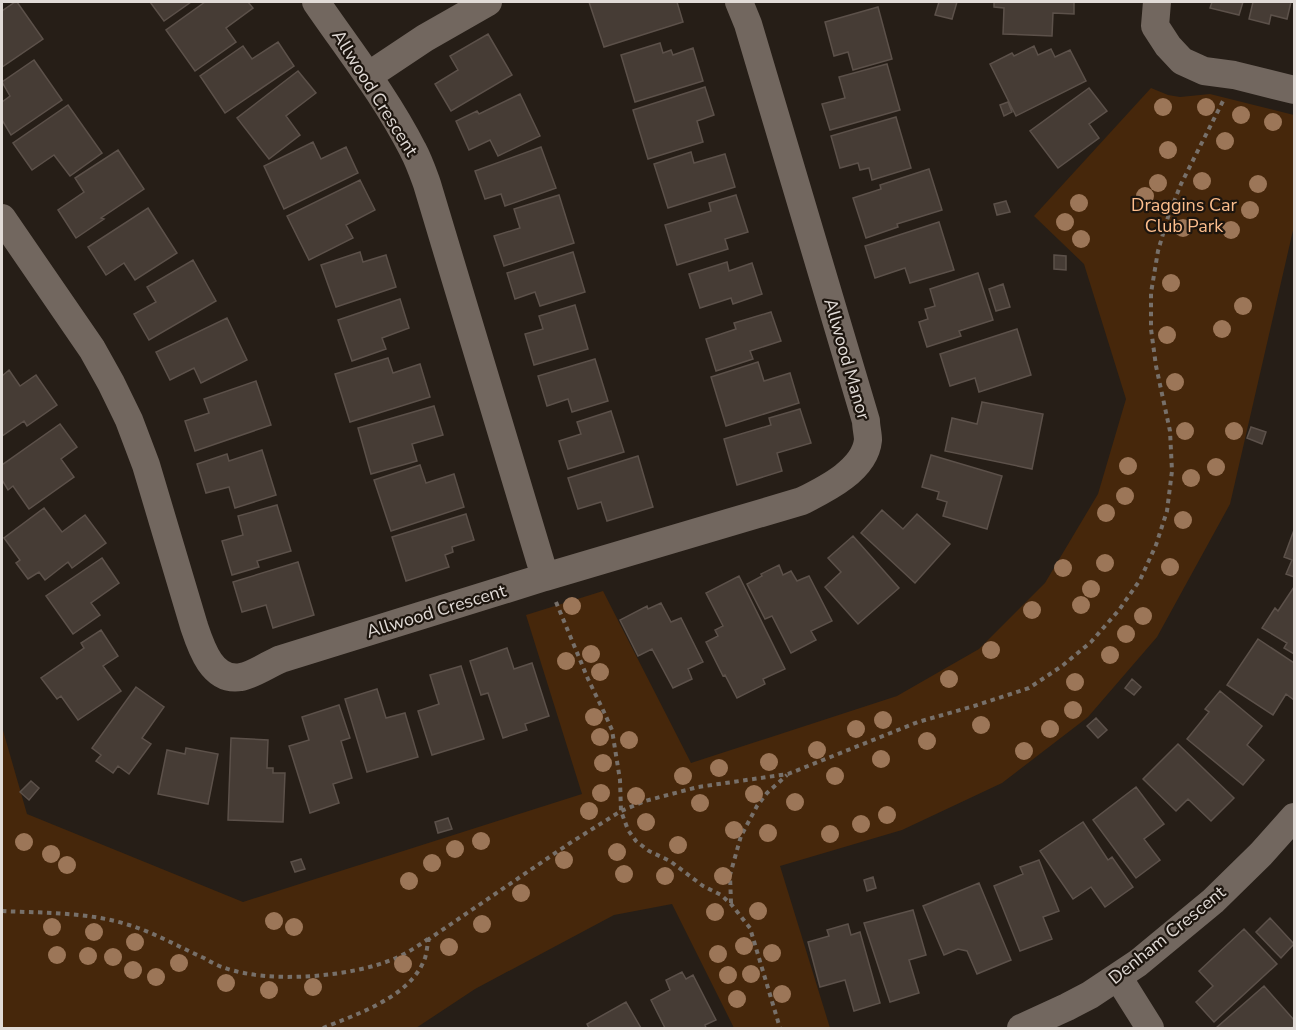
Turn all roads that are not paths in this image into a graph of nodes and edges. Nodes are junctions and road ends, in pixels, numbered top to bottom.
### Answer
1 (316, 2) edge
2 (488, 2) edge
3 (739, 2) edge
4 (1156, 2) edge
5 (368, 76) junction
6 (1294, 90) edge
7 (2, 218) edge
8 (556, 573) junction
9 (1294, 817) edge
10 (1118, 977) junction
11 (1021, 1029) edge
12 (1150, 1029) edge

1 - 5 street, Allwood Crescent
2 - 5 street
3 - 8 street, Allwood Manor
4 - 6 street
5 - 8 street, Allwood Crescent
7 - 8 street, Allwood Crescent
9 - 10 street, Denham Crescent
10 - 11 street, Denham Crescent
10 - 12 street

